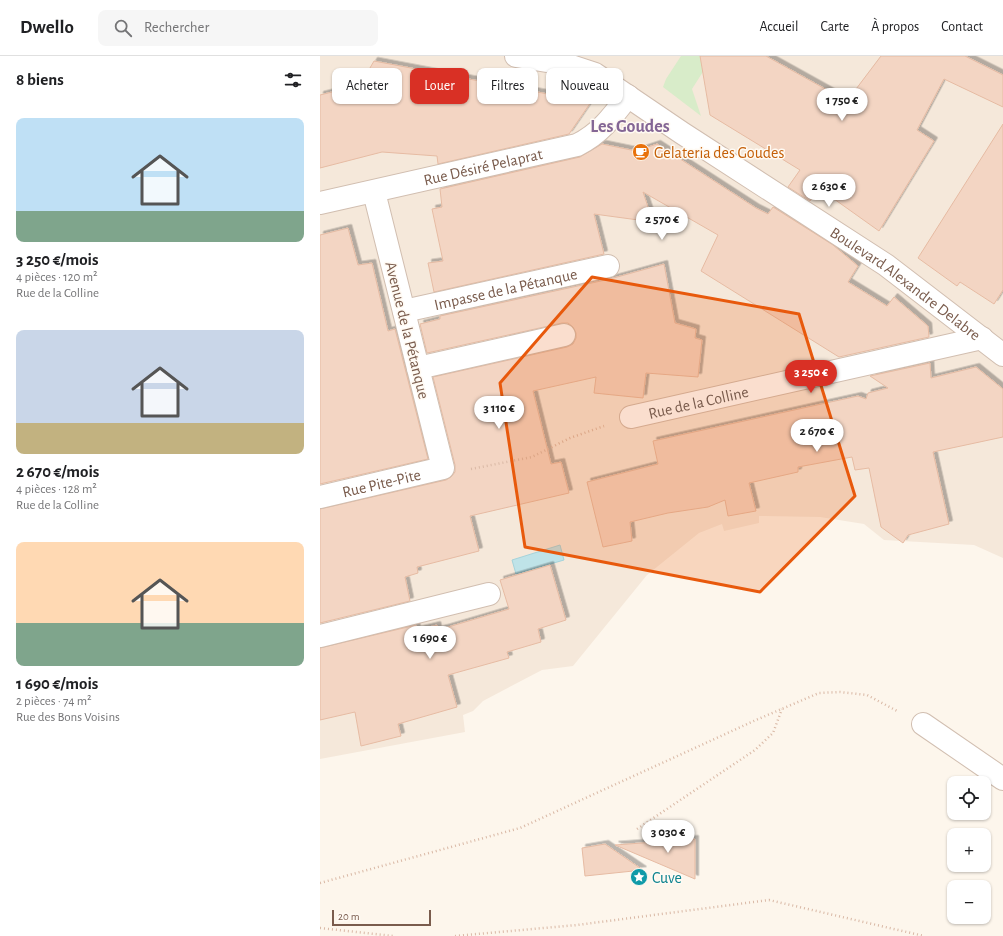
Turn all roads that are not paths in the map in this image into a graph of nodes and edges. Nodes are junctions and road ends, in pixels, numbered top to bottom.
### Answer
1 (516, 56) edge
2 (628, 96) junction
3 (374, 192) junction
4 (320, 203) edge
5 (608, 266) dead end
6 (404, 311) junction
7 (564, 335) dead end
8 (982, 338) junction
9 (1003, 355) edge
10 (418, 368) junction
11 (632, 417) road end
12 (443, 468) joint
13 (320, 497) edge
14 (489, 594) dead end
15 (320, 636) edge
16 (923, 724) road end
17 (1003, 779) edge

1 - 2 street, Boulevard Alexandre Delabre
2 - 3 street, Rue Désiré Pelaprat
2 - 8 street, Boulevard Alexandre Delabre
3 - 4 street, Rue Désiré Pelaprat
3 - 6 street, Avenue de la Pétanque
5 - 6 street, Impasse de la Pétanque
6 - 10 street, Avenue de la Pétanque
7 - 10 street
8 - 9 street, Boulevard Alexandre Delabre
8 - 11 street, Rue de la Colline
10 - 12 street, Avenue de la Pétanque
12 - 13 street, Rue Pite-Pite
14 - 15 street
16 - 17 street

